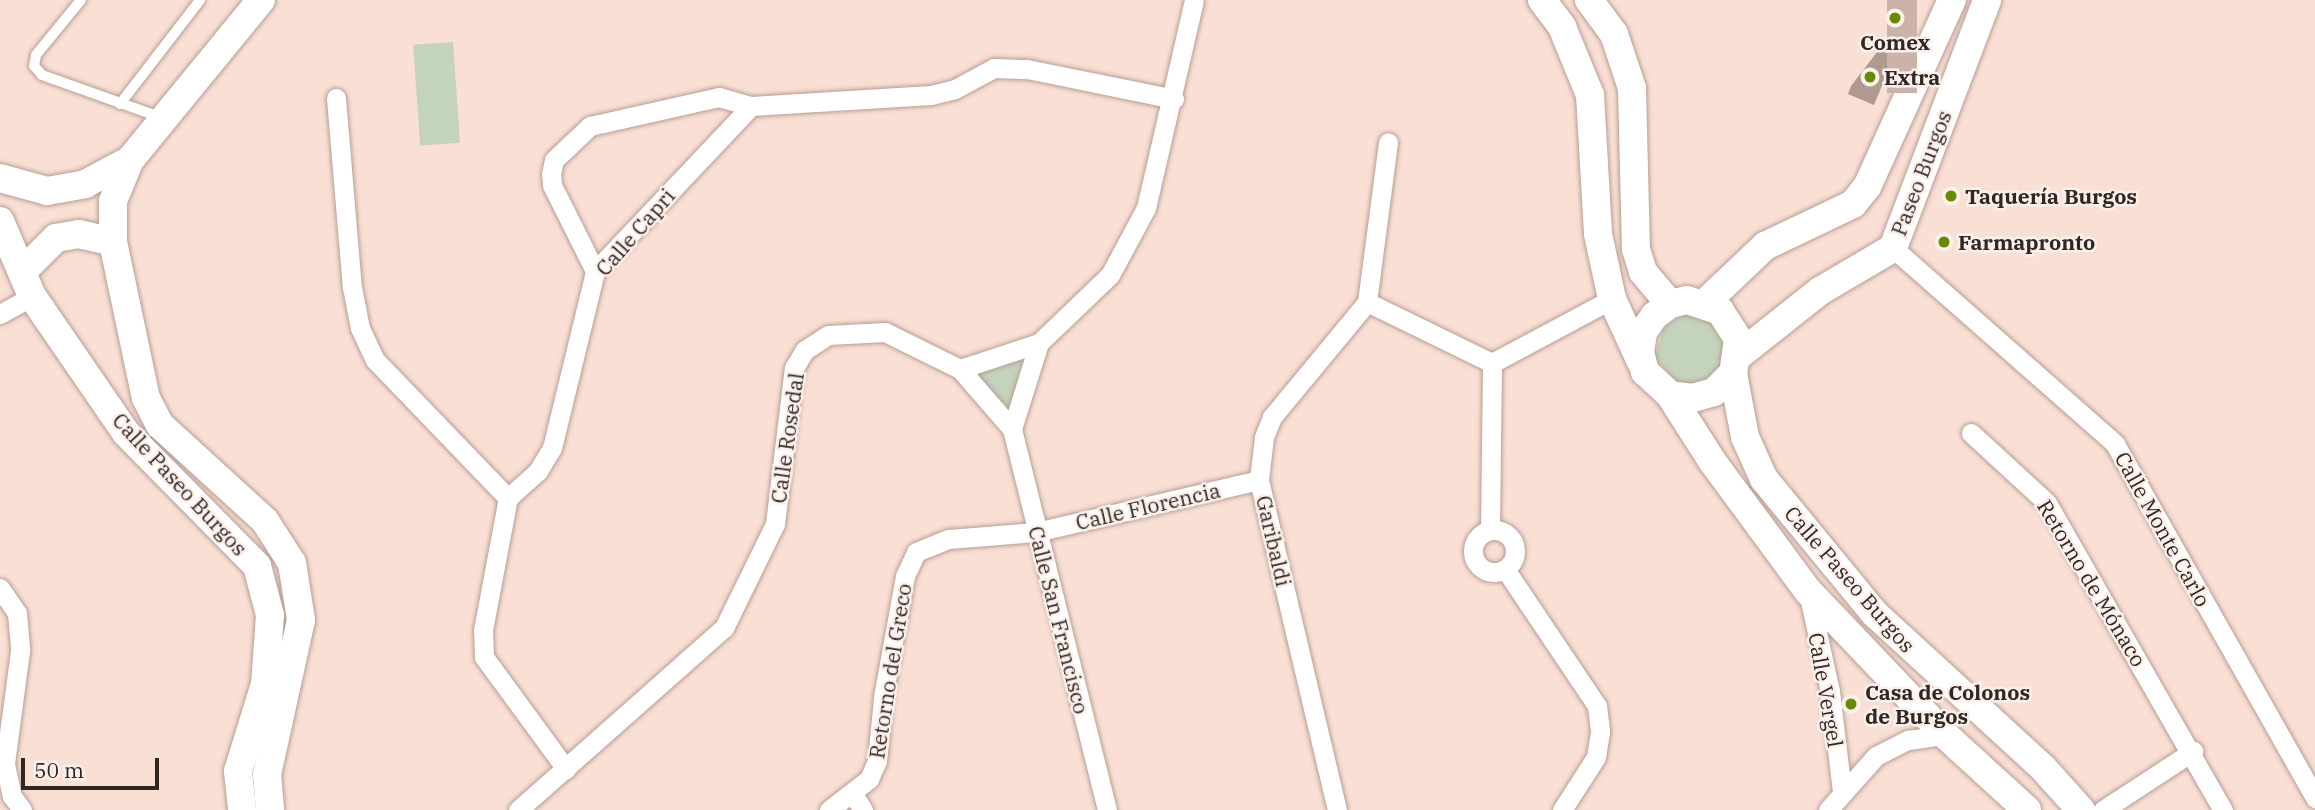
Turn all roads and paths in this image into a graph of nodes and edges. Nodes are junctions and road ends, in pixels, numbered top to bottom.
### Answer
1 (81, 0) edge
2 (200, 0) edge
3 (261, 0) edge
4 (1194, 0) edge
5 (1542, 0) edge
6 (1589, 0) edge
7 (1951, 0) edge
8 (1985, 7) edge
9 (336, 98) dead end
10 (1174, 99) junction
11 (120, 104) junction
12 (751, 106) junction
13 (164, 119) junction
14 (1388, 142) dead end
15 (130, 160) junction
16 (0, 178) edge
17 (0, 222) edge
18 (113, 242) junction
19 (1893, 248) junction
20 (595, 271) junction
21 (28, 284) junction
22 (1612, 299) junction
23 (1367, 302) junction
24 (1705, 303) junction
25 (1670, 304) junction
26 (0, 314) edge
27 (1039, 343) junction
28 (1492, 363) junction
29 (1735, 365) junction
30 (960, 369) junction
31 (1645, 372) junction
32 (1670, 395) junction
33 (1012, 429) junction
34 (1971, 433) dead end
35 (1259, 480) junction
36 (508, 498) junction
37 (1490, 529) junction
38 (1036, 532) junction
39 (1505, 569) junction
40 (0, 588) edge
41 (1808, 591) junction
42 (2000, 729) junction
43 (1945, 735) junction
44 (2193, 751) junction
45 (2027, 753) junction
46 (1973, 758) junction
47 (566, 769) junction
48 (238, 771) junction
49 (267, 774) junction
50 (2000, 782) junction
51 (1842, 791) junction
52 (2315, 798) edge
53 (858, 802) edge
54 (22, 810) edge
55 (242, 810) edge
56 (270, 810) edge
57 (518, 810) edge
58 (829, 810) edge
59 (1107, 810) edge
60 (1337, 810) edge
61 (1562, 810) edge
62 (1828, 810) edge
63 (2027, 810) edge
64 (2081, 810) edge
65 (2104, 810) edge
66 (2222, 810) edge

1 - 11 lane
2 - 11 lane
3 - 13 street, Calle Paseo Burgos
4 - 10 street
5 - 22 street
6 - 25 street
7 - 8 street
7 - 24 street, Paseo Burgos
8 - 19 street, Paseo Burgos
9 - 36 street
10 - 12 street
10 - 27 street
11 - 13 lane
12 - 20 street, Calle Capri
12 - 20 street
13 - 15 street, Calle Paseo Burgos
14 - 23 street
15 - 16 street
15 - 18 street, Calle Paseo Burgos
17 - 21 street, Calle Paseo Burgos
18 - 21 street
18 - 49 street, Calle Paseo Burgos
19 - 29 street, Paseo Burgos
19 - 52 street, Calle Monte Carlo
20 - 36 street, Calle Capri
21 - 26 street
21 - 48 street, Calle Paseo Burgos
22 - 28 street
22 - 31 street
23 - 28 street
23 - 35 street, Garibaldi
24 - 25 street
24 - 29 street
25 - 31 street
27 - 30 street
27 - 33 street
28 - 37 street
29 - 32 street
29 - 42 street, Calle Paseo Burgos
30 - 33 street, Calle San Francisco
30 - 47 street, Calle Rosedal
31 - 32 street
32 - 41 street, Calle Paseo Burgos
33 - 38 street, Calle San Francisco
34 - 44 street, Retorno de Mónaco
35 - 38 street, Calle Florencia
35 - 60 street, Garibaldi
36 - 47 street
37 - 39 street
37 - 39 street
38 - 53 street, Retorno del Greco
38 - 59 street, Calle San Francisco
39 - 61 street
40 - 54 street
41 - 43 street, Calle Paseo Burgos
41 - 51 street, Calle Vergel
42 - 45 street, Calle Paseo Burgos
42 - 46 street
43 - 46 street, Calle Paseo Burgos
43 - 51 street, Calle Vergel
44 - 65 street
44 - 66 street, Retorno de Mónaco
45 - 50 street
45 - 64 street, Calle Paseo Burgos
46 - 50 street, Calle Paseo Burgos
47 - 57 street, Calle Rosedal
48 - 49 street
48 - 55 street, Calle Paseo Burgos
49 - 56 street, Calle Paseo Burgos
50 - 63 street, Calle Paseo Burgos
51 - 62 street, Calle Vergel
53 - 58 street, Retorno del Greco

